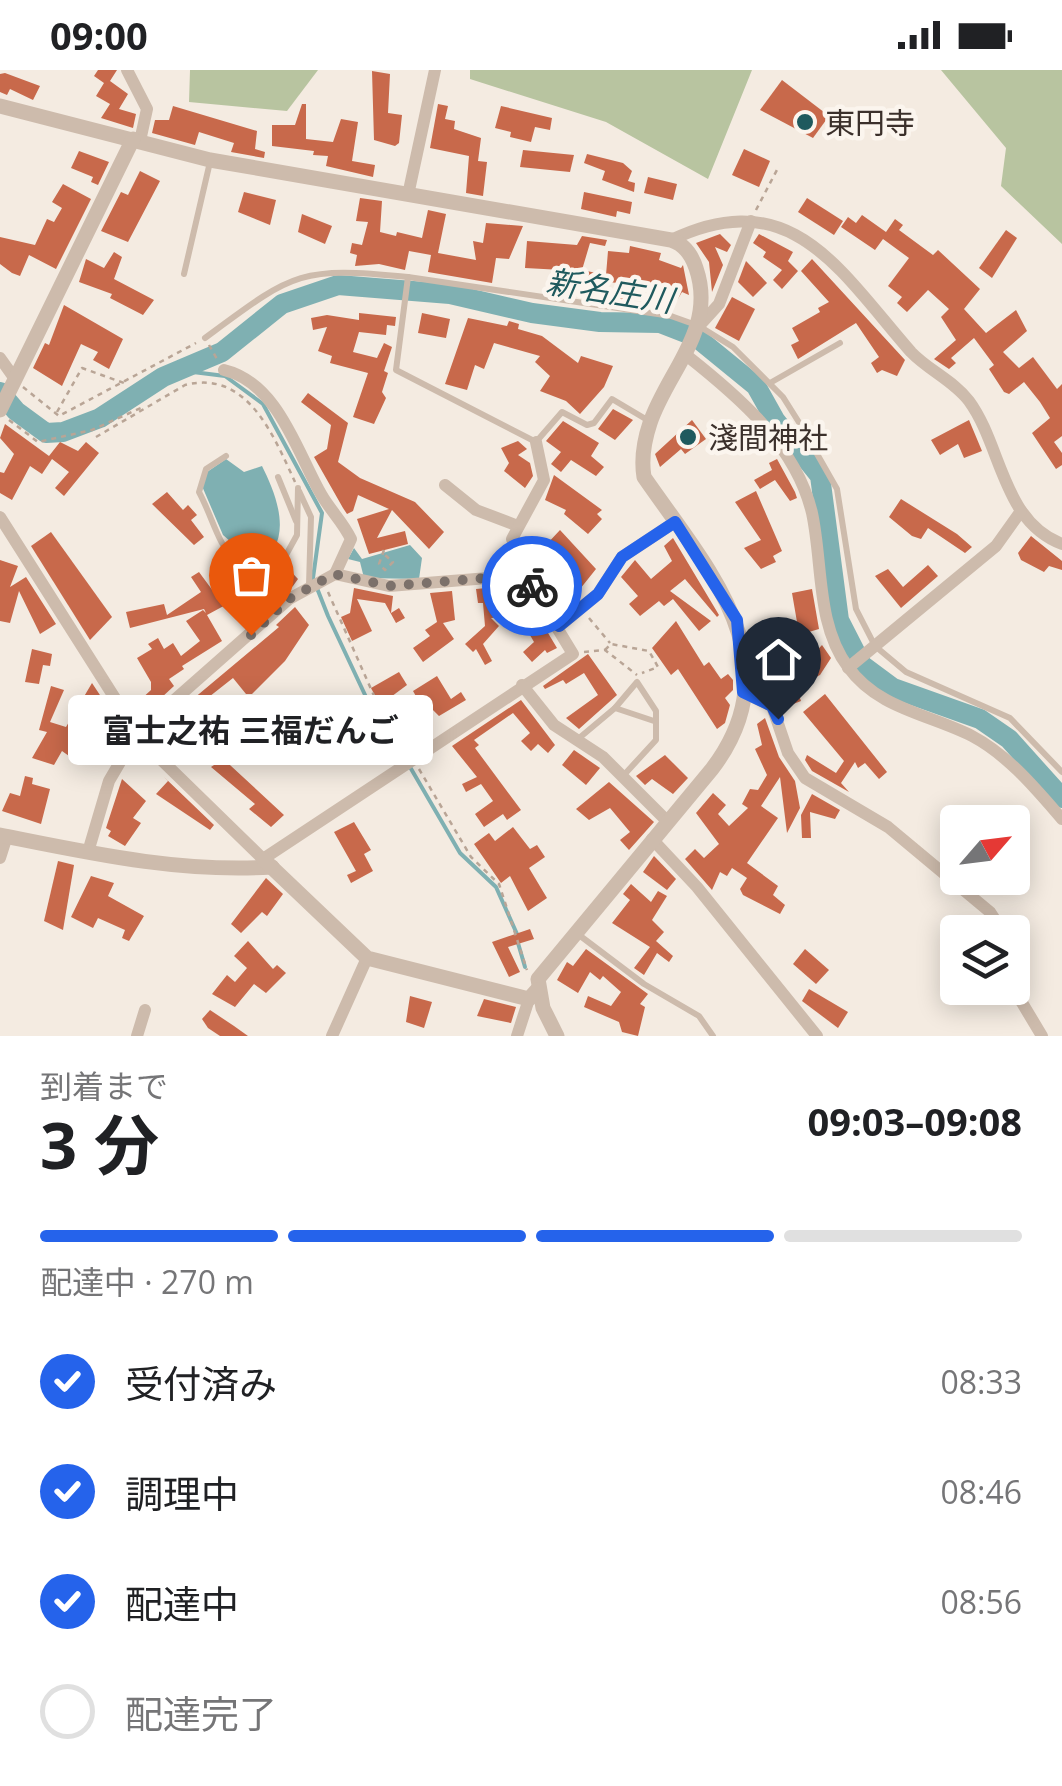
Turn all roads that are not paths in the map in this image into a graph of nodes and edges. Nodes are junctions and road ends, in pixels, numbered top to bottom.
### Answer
1 (126, 70) edge
2 (436, 70) edge
3 (0, 106) edge
4 (137, 140) junction
5 (210, 160) junction
6 (408, 195) junction
7 (751, 220) junction
8 (671, 240) junction
9 (184, 274) dead end
10 (408, 278) junction
11 (699, 326) junction
12 (205, 338) road end
13 (840, 342) dead end
14 (686, 354) junction
15 (0, 358) edge
16 (220, 376) road end
17 (14, 381) junction
18 (770, 383) junction
19 (4, 414) edge
20 (650, 422) junction
21 (536, 442) junction
22 (226, 456) dead end
23 (278, 477) dead end
24 (312, 480) junction
25 (444, 485) dead end
26 (298, 488) junction
27 (1021, 511) junction
28 (0, 517) edge
29 (298, 522) junction
30 (675, 522) junction
31 (518, 526) junction
32 (1062, 544) edge
33 (524, 575) junction
34 (319, 582) junction
35 (559, 626) junction
36 (874, 646) junction
37 (850, 667) junction
38 (522, 685) junction
39 (743, 692) junction
40 (615, 708) junction
41 (654, 721) junction
42 (137, 733) junction
43 (576, 740) junction
44 (1062, 772) edge
45 (622, 776) junction
46 (1062, 819) edge
47 (668, 822) junction
48 (3, 836) edge
49 (652, 840) junction
50 (88, 852) junction
51 (0, 858) edge
52 (267, 863) junction
53 (992, 915) edge
54 (574, 931) junction
55 (367, 958) junction
56 (533, 994) junction
57 (1023, 1005) edge
58 (145, 1010) dead end
59 (137, 1036) edge
60 (332, 1036) edge
61 (518, 1036) edge
62 (557, 1036) edge
63 (713, 1036) edge
64 (817, 1036) edge
65 (1042, 1036) edge

1 - 4 street
2 - 6 street
3 - 4 street
4 - 5 street
4 - 17 street
5 - 6 street
5 - 9 lane
6 - 8 street
7 - 8 street
7 - 11 street
7 - 27 street
8 - 11 street
10 - 11 lane
10 - 12 lane
10 - 21 lane
11 - 14 street
11 - 18 lane
13 - 18 lane
14 - 20 street
14 - 37 street
15 - 17 street
16 - 24 street
17 - 19 street
18 - 36 lane
20 - 21 lane
20 - 30 street
21 - 31 street
22 - 29 lane
23 - 29 lane
24 - 26 lane
24 - 34 street
25 - 31 street
26 - 29 lane
26 - 34 lane
27 - 32 street
27 - 36 street
28 - 42 street
30 - 35 street
30 - 39 street
31 - 33 street
33 - 34 street
33 - 35 street
34 - 42 street
35 - 38 street
36 - 37 street
36 - 44 lane
37 - 46 street
38 - 43 street
38 - 52 street
39 - 47 street
39 - 53 street
40 - 41 lane
40 - 41 lane
40 - 43 lane
41 - 45 lane
42 - 50 street
42 - 52 street
43 - 45 street
45 - 47 street
47 - 49 street
48 - 50 street
48 - 51 street
49 - 54 street
49 - 64 street
50 - 52 street
52 - 55 street
54 - 56 street
54 - 63 lane
55 - 56 street
55 - 60 street
56 - 61 street
56 - 62 street
57 - 65 street
58 - 59 street

